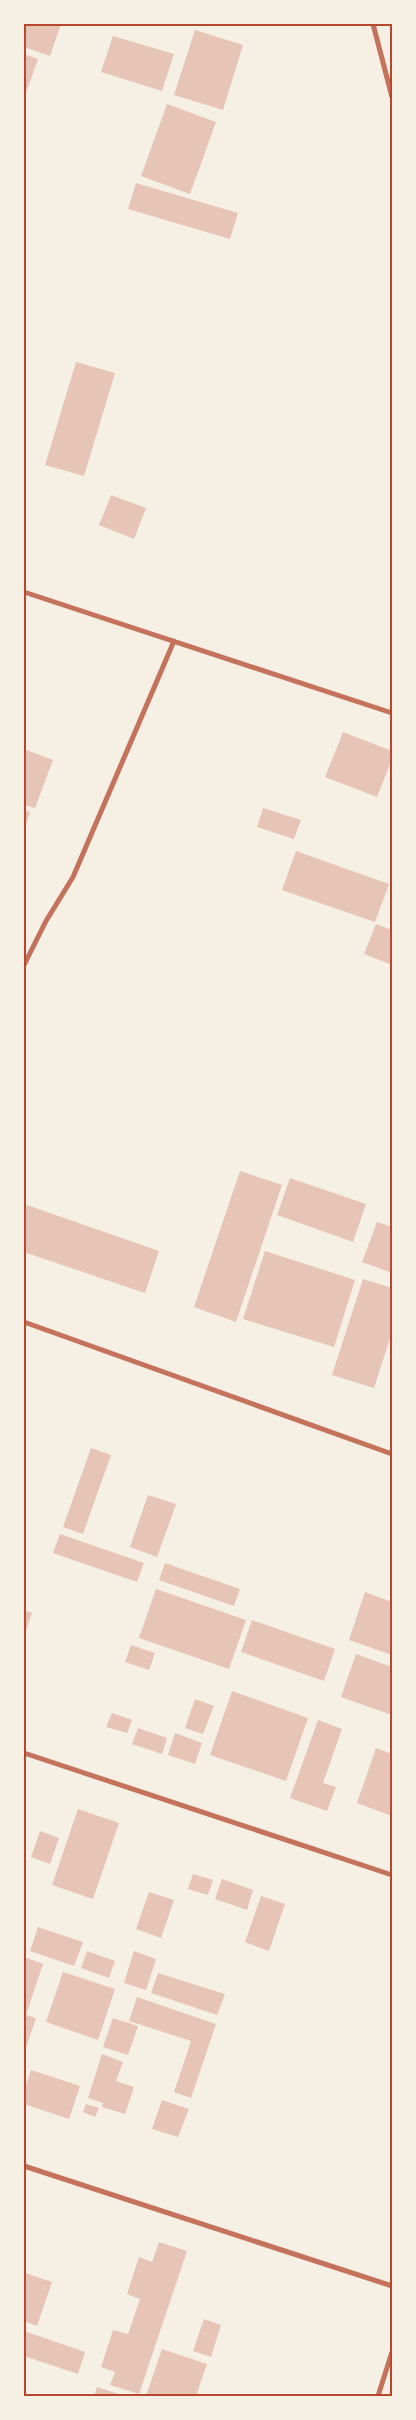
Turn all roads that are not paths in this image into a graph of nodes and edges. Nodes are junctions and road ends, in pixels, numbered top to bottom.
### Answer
1 (373, 24) edge
2 (392, 97) edge
3 (24, 592) edge
4 (174, 641) junction
5 (392, 713) edge
6 (24, 965) edge
7 (24, 1322) edge
8 (392, 1454) edge
9 (24, 1752) edge
10 (392, 1875) edge
11 (24, 2166) edge
12 (392, 2286) edge
13 (392, 2352) edge
14 (378, 2396) edge

1 - 2 street
3 - 4 street
4 - 5 street
4 - 6 street
7 - 8 street
9 - 10 street
11 - 12 street
13 - 14 street

